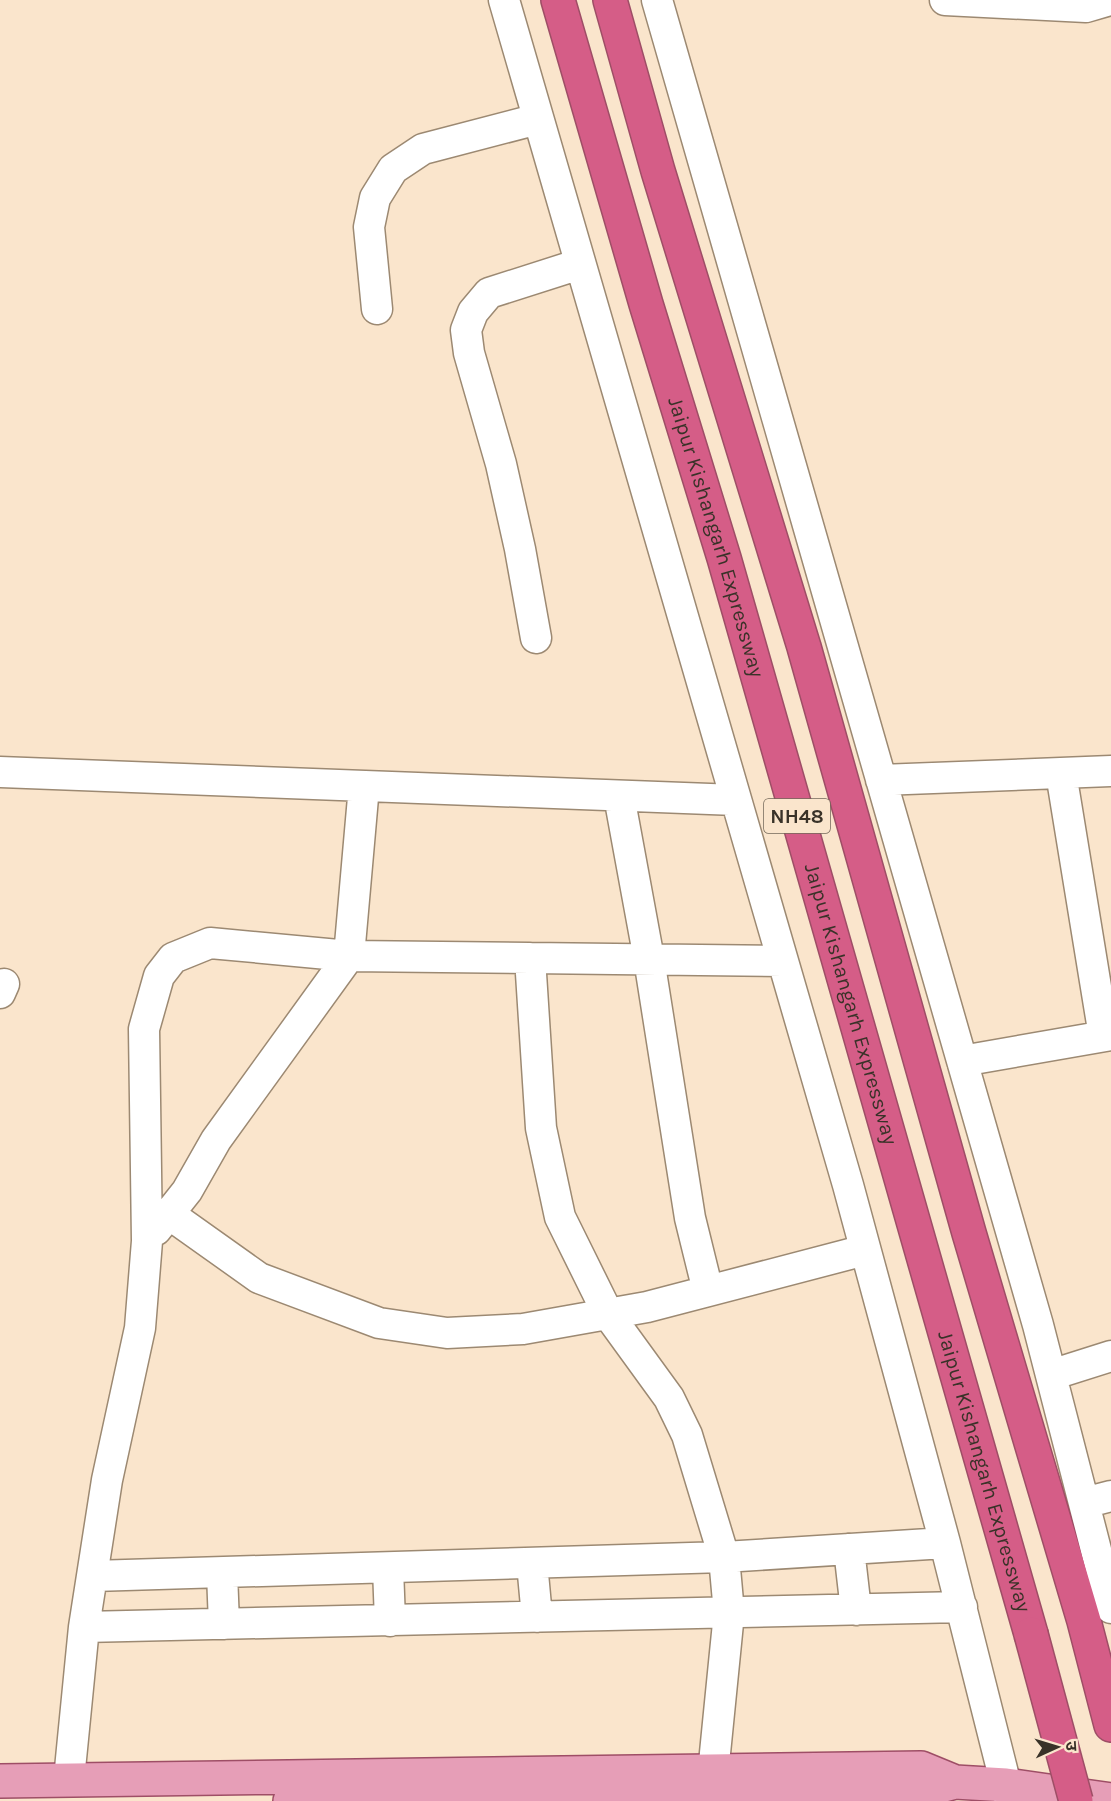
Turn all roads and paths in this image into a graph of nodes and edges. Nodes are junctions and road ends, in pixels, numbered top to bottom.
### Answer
1 (504, 0) edge
2 (558, 0) edge
3 (610, 0) edge
4 (657, 0) edge
5 (945, 0) edge
6 (1110, 0) edge
7 (538, 119) junction
8 (580, 264) junction
9 (377, 309) dead end
10 (536, 638) dead end
11 (1111, 771) edge
12 (0, 772) edge
13 (1061, 773) junction
14 (880, 780) junction
15 (364, 786) junction
16 (619, 796) junction
17 (736, 800) junction
18 (349, 956) junction
19 (530, 958) junction
20 (649, 959) junction
21 (782, 961) junction
22 (1108, 1035) edge
23 (962, 1061) junction
24 (169, 1214) junction
25 (147, 1241) junction
26 (865, 1250) junction
27 (708, 1291) junction
28 (608, 1314) junction
29 (1111, 1356) edge
30 (1051, 1375) junction
31 (1098, 1500) edge
32 (945, 1543) junction
33 (849, 1549) junction
34 (724, 1557) junction
35 (532, 1563) junction
36 (388, 1568) junction
37 (222, 1573) junction
38 (93, 1576) junction
39 (962, 1607) junction
40 (856, 1610) junction
41 (729, 1613) junction
42 (1098, 1614) edge
43 (537, 1617) junction
44 (390, 1621) junction
45 (224, 1624) junction
46 (84, 1627) junction
47 (1111, 1725) edge
48 (713, 1773) junction
49 (69, 1779) junction
50 (0, 1781) edge
51 (955, 1782) junction
52 (1008, 1793) edge
53 (1111, 1800) edge
54 (183, 1801) edge
55 (240, 1801) edge
56 (588, 1801) edge
57 (599, 1801) edge
58 (1076, 1801) edge

1 - 7 street
2 - 58 highway, Jaipur Kishangarh Expressway / NH48, bridge
3 - 42 highway, NH48
4 - 14 street
5 - 6 street
7 - 8 street
7 - 9 street
8 - 10 street
8 - 17 street
11 - 13 street
12 - 15 street
13 - 14 street
13 - 22 street
14 - 23 street
15 - 16 street
15 - 18 street
16 - 17 street
16 - 20 street
17 - 21 street
18 - 19 street
18 - 24 street
18 - 25 street
19 - 20 street
19 - 28 street
20 - 21 street
20 - 27 street
21 - 26 street
22 - 23 street
23 - 30 street
24 - 25 street
24 - 28 street
25 - 38 street
26 - 27 street
26 - 32 street
27 - 28 street
28 - 34 street
29 - 30 street
30 - 31 street
31 - 42 street
32 - 33 street
32 - 39 street
33 - 34 street
33 - 40 street
34 - 35 street
34 - 41 street
35 - 36 street
35 - 43 street
36 - 37 street
36 - 44 street
37 - 38 street
37 - 45 street
38 - 46 street
39 - 40 street
39 - 52 street
40 - 41 street
41 - 43 street
41 - 48 street
42 - 47 highway, NH48
43 - 44 street
44 - 45 street
45 - 46 street
46 - 49 street
48 - 49 main road
48 - 51 main road
49 - 50 main road
51 - 52 main road
51 - 57 main road
52 - 53 main road
54 - 55 main road
55 - 56 main road

